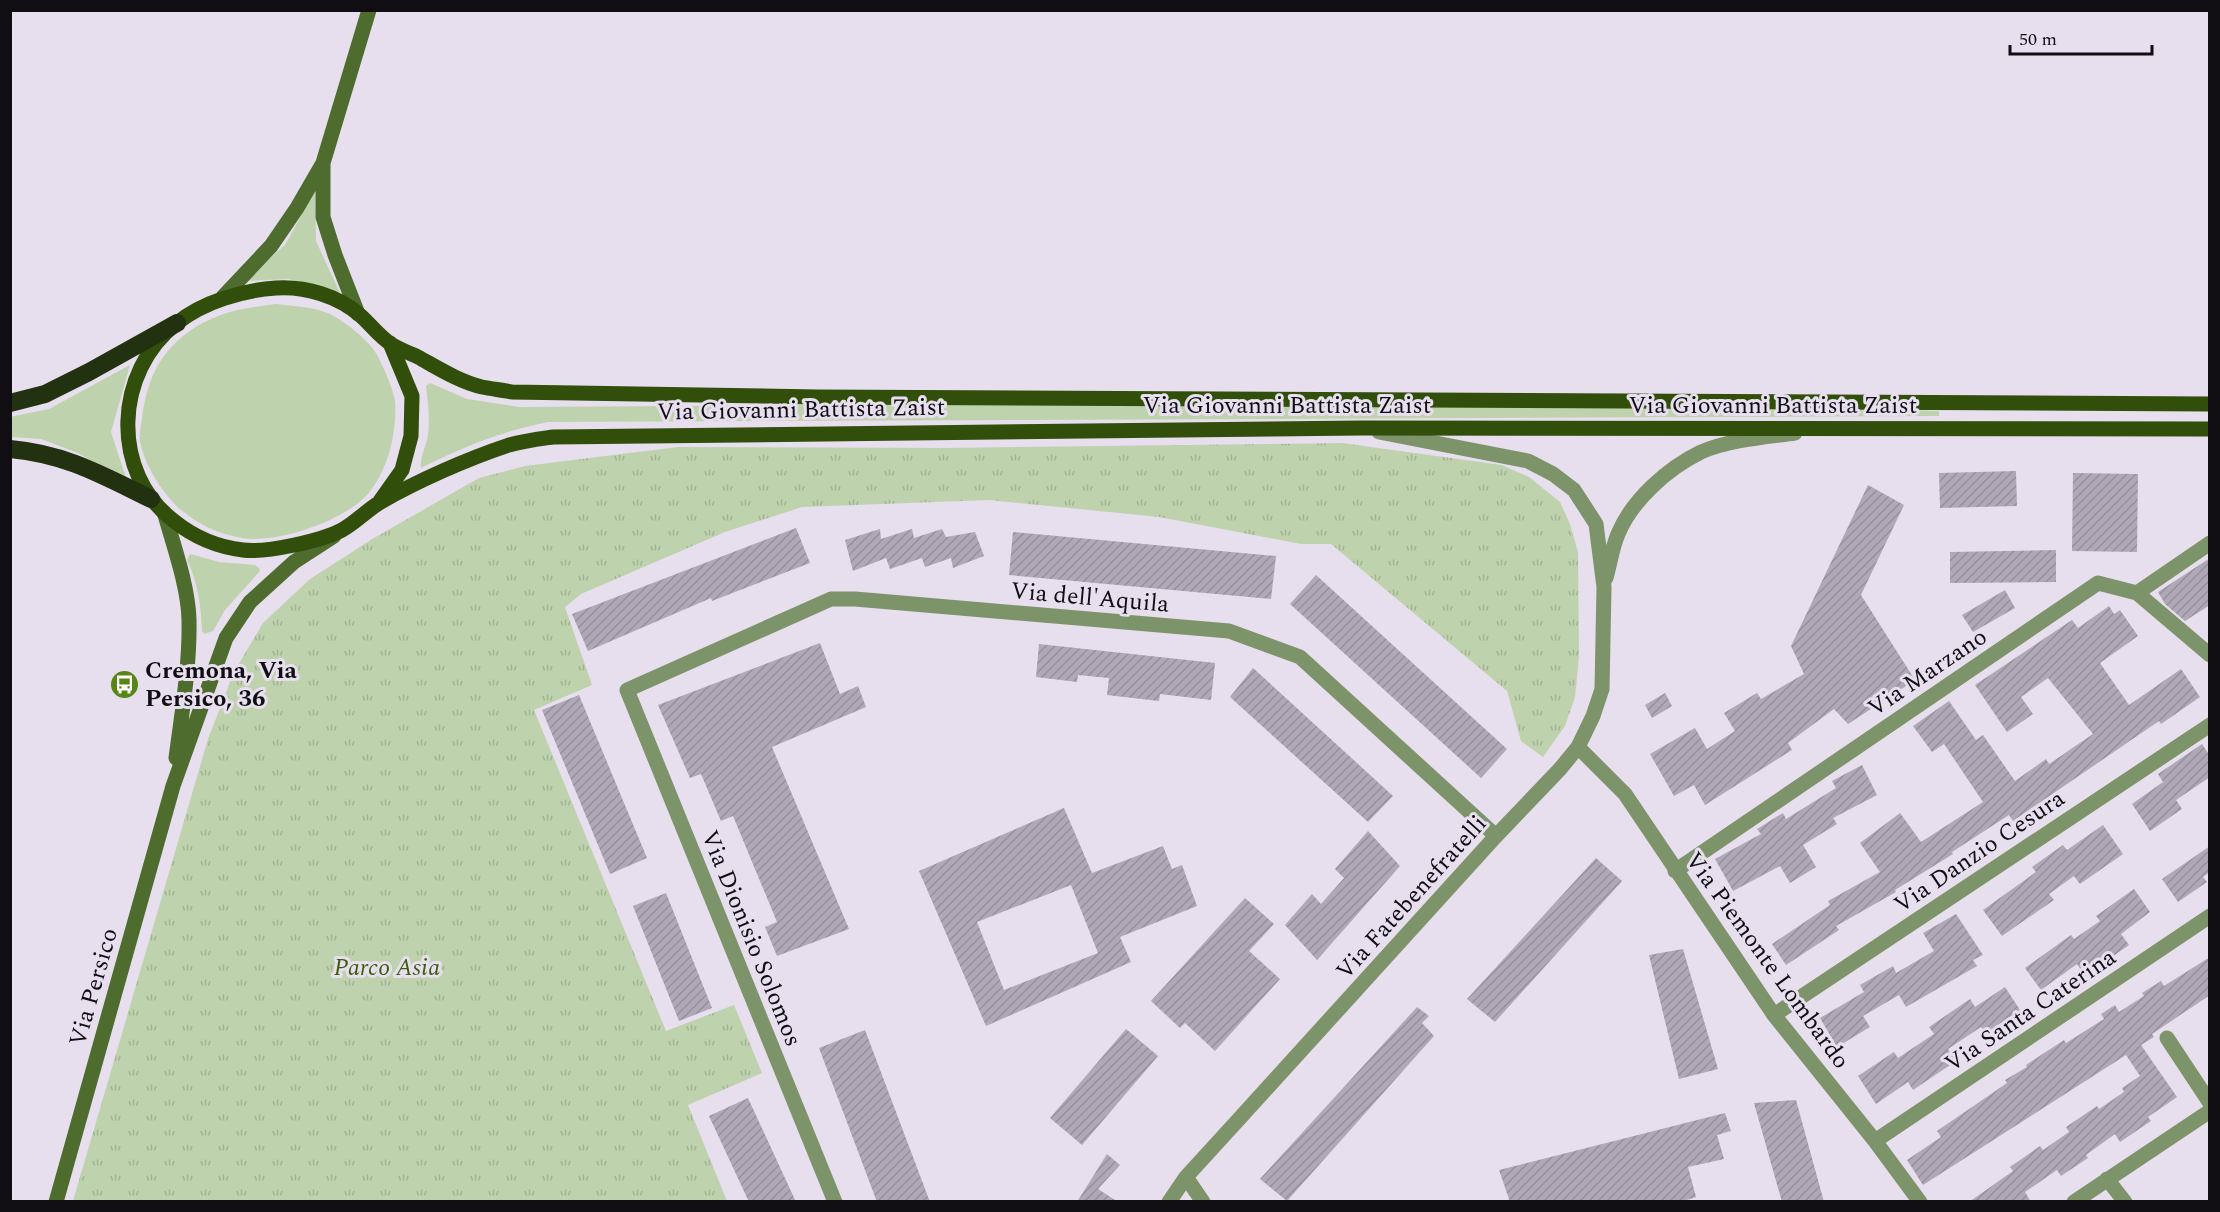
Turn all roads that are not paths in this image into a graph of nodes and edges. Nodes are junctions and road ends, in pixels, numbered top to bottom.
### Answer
1 (369, 10) edge
2 (322, 163) junction
3 (223, 297) junction
4 (358, 314) junction
5 (177, 323) junction
6 (390, 343) junction
7 (10, 403) edge
8 (2210, 404) edge
9 (1362, 428) junction
10 (1823, 429) junction
11 (2208, 431) edge
12 (10, 449) edge
13 (151, 499) junction
14 (378, 504) junction
15 (165, 515) junction
16 (341, 531) junction
17 (2210, 543) edge
18 (1604, 587) junction
19 (2137, 593) junction
20 (2210, 655) edge
21 (627, 690) joint
22 (2210, 725) edge
23 (1578, 747) junction
24 (173, 786) junction
25 (1496, 836) junction
26 (1675, 871) junction
27 (2210, 916) edge
28 (1774, 1016) junction
29 (2167, 1038) dead end
30 (2210, 1103) edge
31 (2210, 1111) edge
32 (1875, 1141) junction
33 (1186, 1177) junction
34 (2107, 1179) junction
35 (56, 1202) edge
36 (835, 1202) edge
37 (1169, 1202) edge
38 (1203, 1202) edge
39 (1920, 1202) edge
40 (2074, 1202) edge
41 (2125, 1202) edge

1 - 2 street
2 - 3 street
2 - 4 street
3 - 4 main road, Via Giovanni Battista Zaist
3 - 5 main road, Via Giovanni Battista Zaist
4 - 6 main road, Via Giovanni Battista Zaist
5 - 7 highway, Via Giovanni Battista Zaist
5 - 13 main road, Via Giovanni Battista Zaist
6 - 8 main road, Via Giovanni Battista Zaist
6 - 14 main road, Via Giovanni Battista Zaist
9 - 10 main road, Via Giovanni Battista Zaist
9 - 14 main road, Via Giovanni Battista Zaist
9 - 18 street, Via Fatebenefratelli
10 - 11 main road, Via Giovanni Battista Zaist
10 - 18 street, Via Fatebenefratelli
12 - 13 highway, Via Giovanni Battista Zaist
13 - 15 main road, Via Giovanni Battista Zaist
14 - 16 main road, Via Giovanni Battista Zaist
15 - 16 main road, Via Giovanni Battista Zaist
15 - 24 street, Via Persico
16 - 24 street, Via Persico
17 - 19 street
18 - 23 street, Via Fatebenefratelli
19 - 20 street
19 - 26 street, Via Marzano
21 - 25 street, Via dell'Aquila
21 - 36 street, Via Dionisio Solomos
22 - 28 street, Via Danzio Cesura
23 - 25 street, Via Fatebenefratelli
23 - 26 street, Via Piemonte Lombardo
24 - 35 street, Via Persico
25 - 33 street, Via Fatebenefratelli
26 - 28 street, Via Piemonte Lombardo
27 - 32 street, Via Santa Caterina
28 - 32 street, Via Piemonte Lombardo
29 - 30 street
31 - 34 street
32 - 39 street, Via Piemonte Lombardo
33 - 37 street, Via Fatebenefratelli
33 - 38 street
34 - 40 street
34 - 41 street

